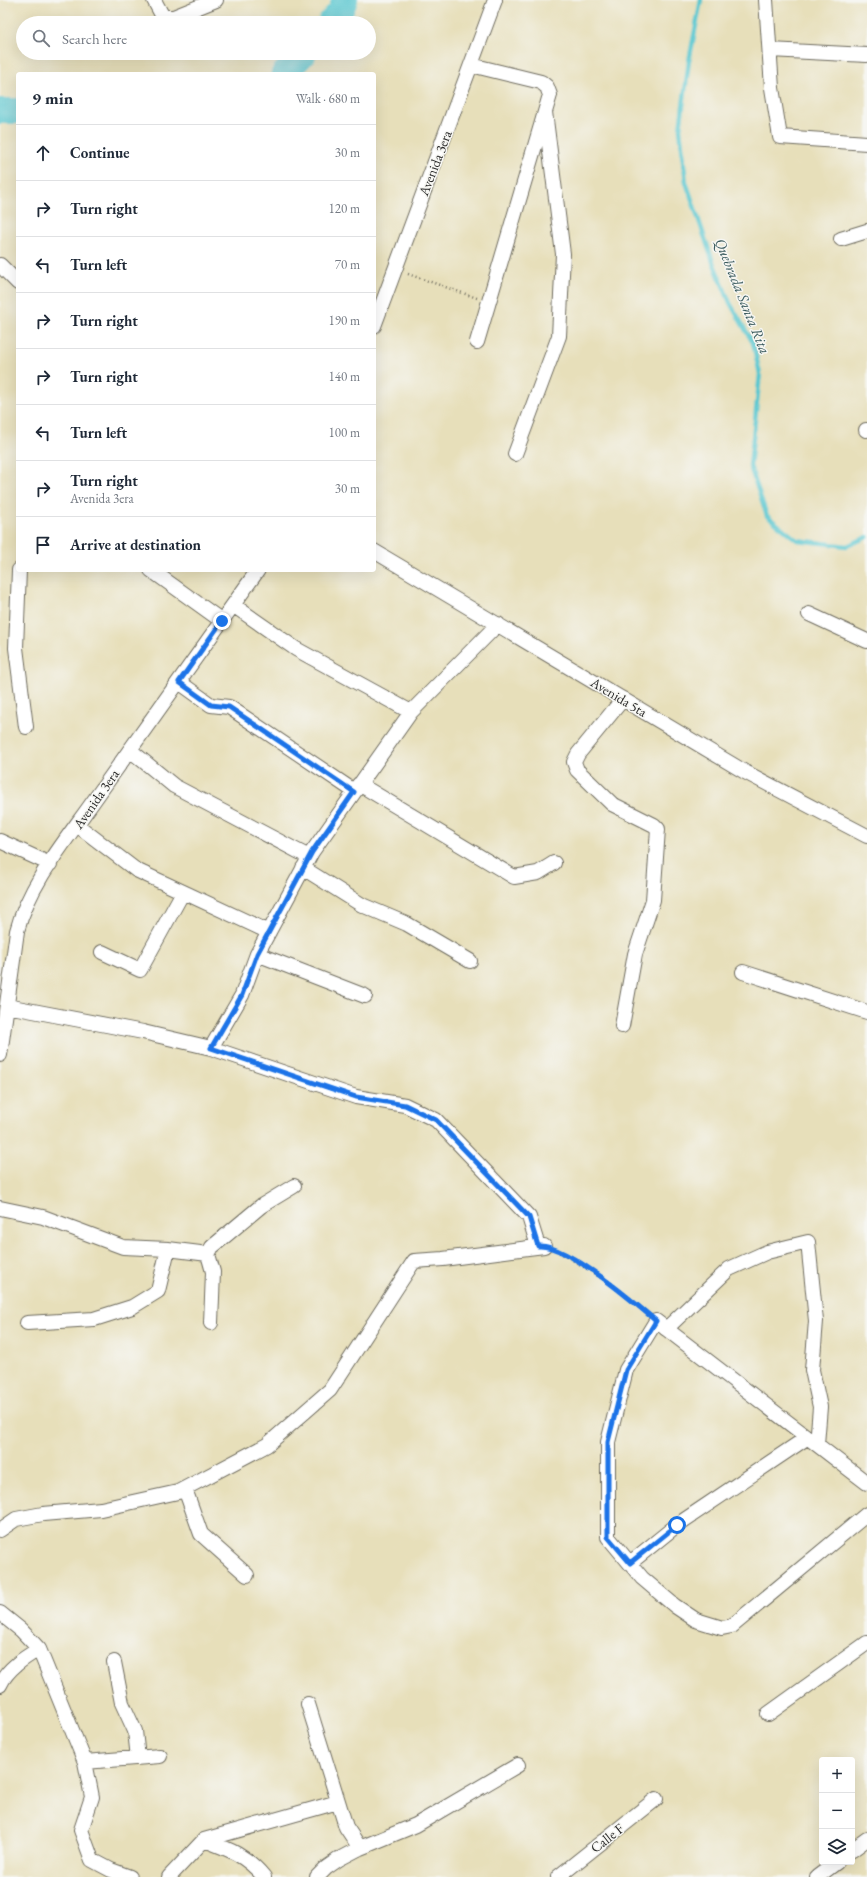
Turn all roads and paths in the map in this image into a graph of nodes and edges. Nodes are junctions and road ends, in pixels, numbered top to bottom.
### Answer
1 (154, 0) edge
2 (216, 0) edge
3 (495, 0) edge
4 (766, 0) edge
5 (165, 16) edge
6 (176, 16) edge
7 (770, 50) junction
8 (867, 54) edge
9 (472, 65) junction
10 (545, 112) junction
11 (867, 143) edge
12 (867, 231) edge
13 (841, 239) dead end
14 (0, 265) edge
15 (395, 269) junction
16 (16, 281) edge
17 (489, 302) junction
18 (376, 321) edge
19 (477, 342) dead end
20 (515, 454) dead end
21 (376, 552) edge
22 (19, 572) edge
23 (154, 572) edge
24 (257, 572) edge
25 (233, 605) junction
26 (809, 614) dead end
27 (222, 621) junction
28 (498, 624) junction
29 (867, 641) edge
30 (179, 682) junction
31 (623, 700) junction
32 (411, 712) junction
33 (26, 727) dead end
34 (130, 750) junction
35 (357, 788) junction
36 (77, 825) junction
37 (867, 836) edge
38 (0, 841) edge
39 (306, 862) junction
40 (554, 863) dead end
41 (50, 864) junction
42 (183, 892) junction
43 (269, 932) junction
44 (102, 952) dead end
45 (257, 954) junction
46 (470, 960) dead end
47 (743, 972) dead end
48 (365, 996) dead end
49 (6, 1006) junction
50 (867, 1012) edge
51 (622, 1026) dead end
52 (211, 1048) junction
53 (0, 1055) edge
54 (294, 1186) dead end
55 (0, 1208) edge
56 (541, 1246) junction
57 (168, 1249) junction
58 (208, 1254) junction
59 (27, 1323) dead end
60 (211, 1323) dead end
61 (661, 1325) junction
62 (813, 1441) junction
63 (867, 1483) edge
64 (184, 1489) junction
65 (867, 1514) edge
66 (0, 1530) edge
67 (630, 1563) junction
68 (247, 1575) dead end
69 (0, 1613) edge
70 (867, 1643) edge
71 (39, 1649) junction
72 (114, 1662) dead end
73 (0, 1685) edge
74 (308, 1704) dead end
75 (768, 1714) dead end
76 (160, 1756) dead end
77 (138, 1758) junction
78 (85, 1762) junction
79 (518, 1765) dead end
80 (656, 1799) dead end
81 (338, 1802) junction
82 (867, 1839) edge
83 (204, 1840) junction
84 (360, 1848) junction
85 (855, 1848) edge
86 (833, 1865) edge
87 (130, 1877) edge
88 (169, 1877) edge
89 (264, 1877) edge
90 (317, 1877) edge
91 (558, 1877) edge
92 (817, 1877) edge

1 - 5 street
2 - 6 street
3 - 9 street, Avenida 3era
4 - 7 street
7 - 8 street
7 - 11 street
9 - 10 street
9 - 15 street, Avenida 3era
10 - 17 street
10 - 20 street
12 - 13 street
14 - 16 street
15 - 17 path
15 - 18 street, Avenida 3era
17 - 19 street
21 - 28 street, Avenida 5ta
22 - 33 street
23 - 27 street
24 - 25 street, Avenida 3era
25 - 27 street, Avenida 3era
25 - 32 street
26 - 29 street
27 - 30 street, Avenida 3era
28 - 31 street, Avenida 5ta
28 - 32 street
30 - 34 street, Avenida 3era
30 - 35 street
31 - 37 street, Avenida 5ta
31 - 51 street
32 - 35 street
34 - 36 street, Avenida 3era
34 - 39 street
35 - 39 street
35 - 40 street
36 - 41 street, Avenida 3era
36 - 42 street
38 - 41 street
39 - 43 street
39 - 46 street
41 - 49 street, Avenida 3era
42 - 43 street
42 - 44 street
43 - 45 street
45 - 48 street
45 - 52 street
47 - 50 street
49 - 52 street
49 - 53 street, Avenida 3era
52 - 56 street
54 - 58 street
55 - 57 street
56 - 61 path
56 - 64 street
57 - 58 street
57 - 59 street
58 - 60 street
61 - 62 street
61 - 62 street
61 - 67 street
62 - 63 street
62 - 67 street
64 - 66 street
64 - 68 street
65 - 67 street
69 - 71 street
70 - 75 street
71 - 73 street
71 - 78 street
72 - 77 street
74 - 81 street
76 - 77 street
77 - 78 street
78 - 87 street
79 - 84 street
80 - 91 street, Calle F
81 - 83 street
81 - 84 street
82 - 85 street
83 - 88 street
83 - 89 street
84 - 90 street
86 - 92 street

